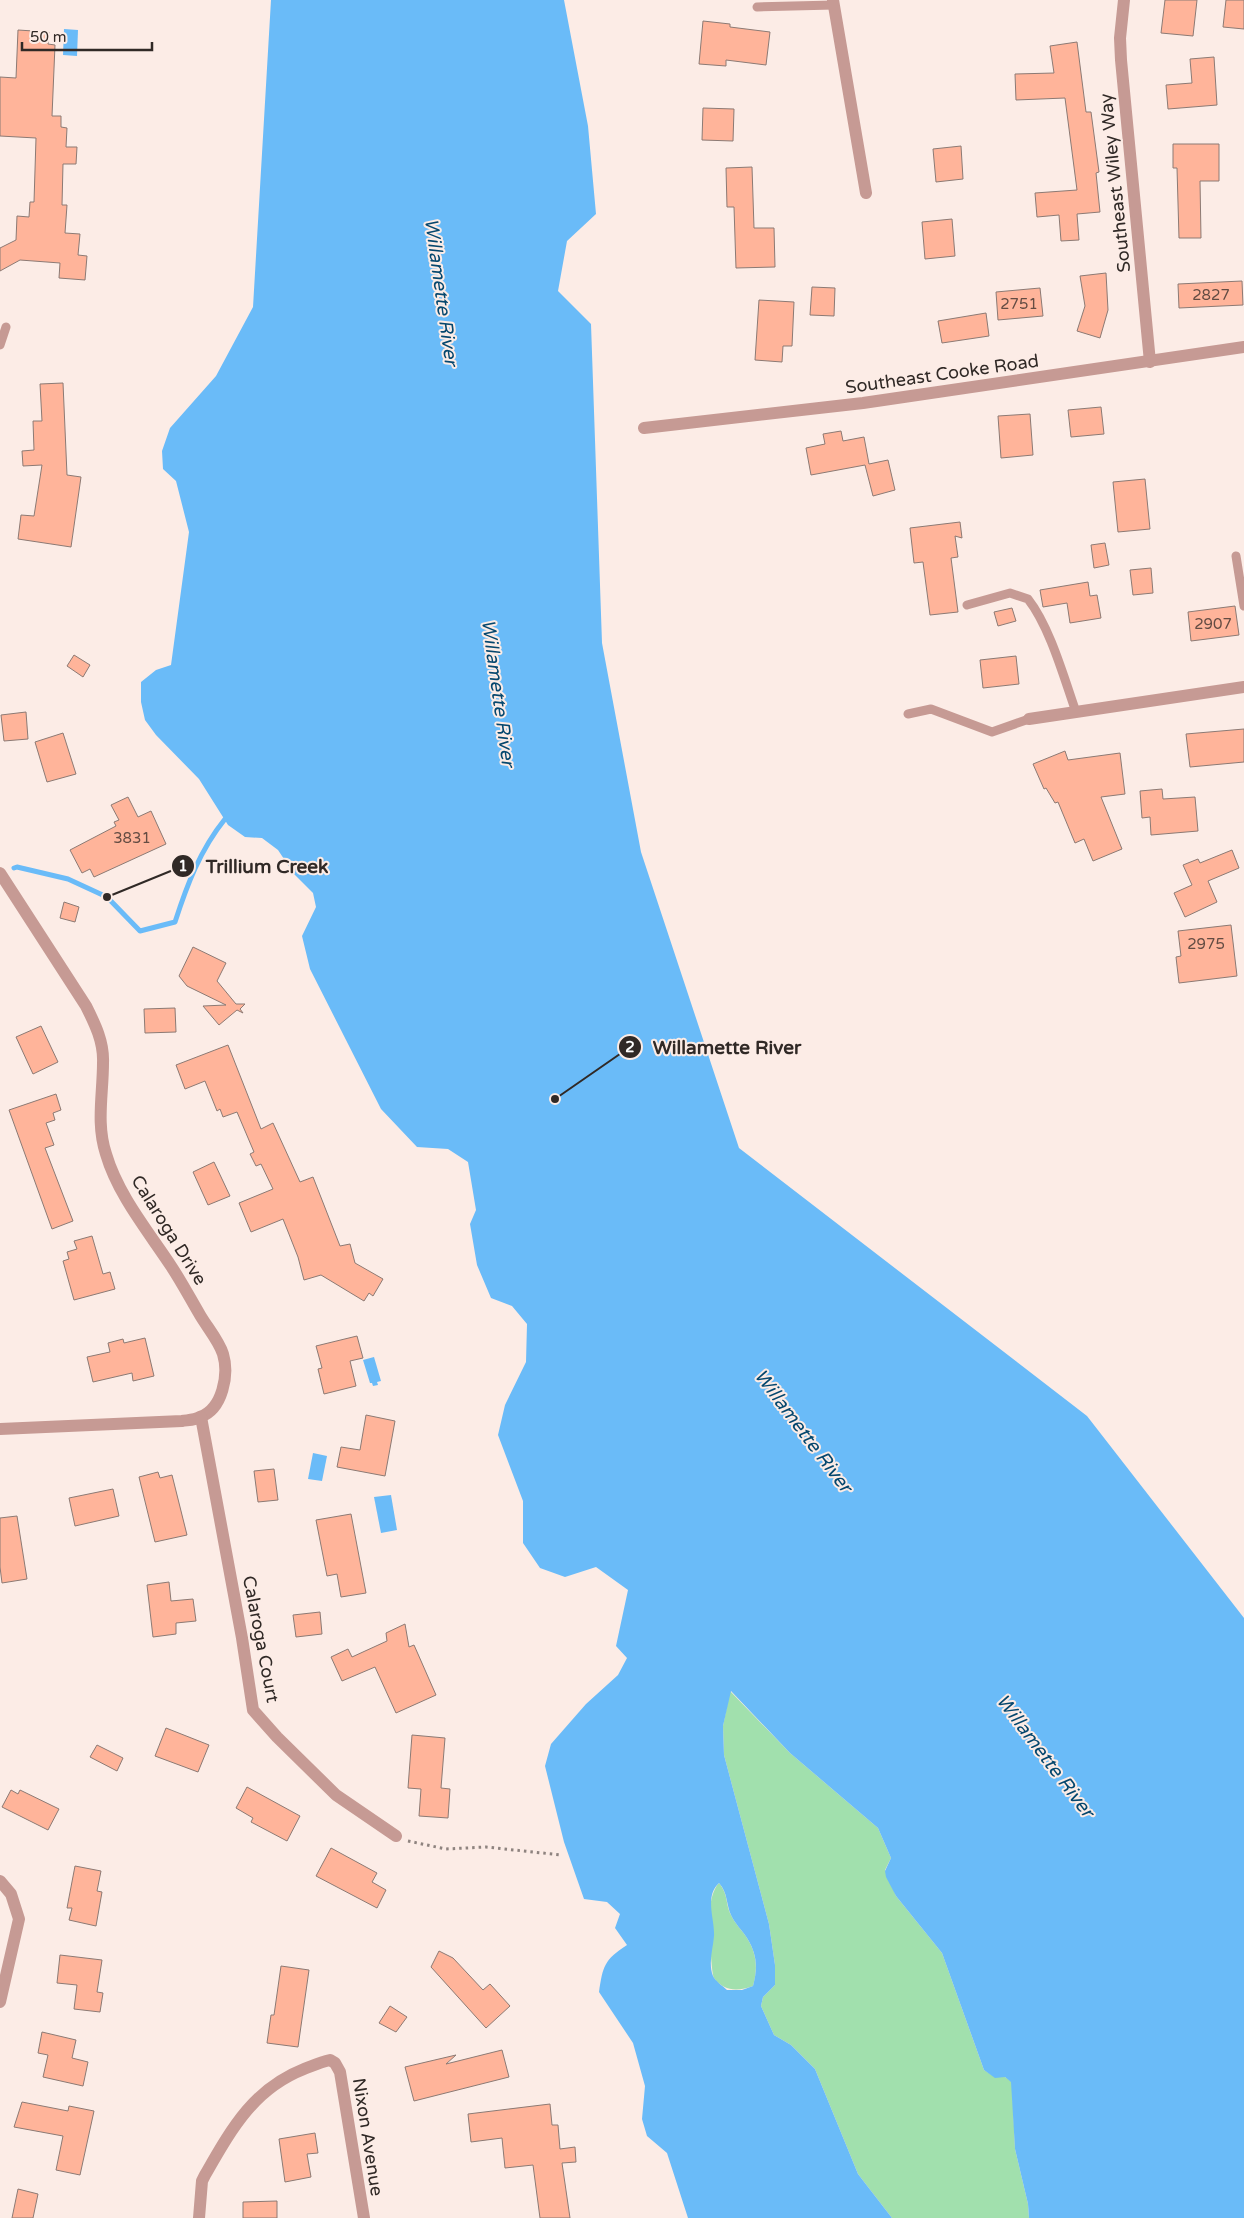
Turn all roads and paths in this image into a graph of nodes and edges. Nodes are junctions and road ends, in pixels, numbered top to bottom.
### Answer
1 (1124, 0) edge
2 (834, 2) edge
3 (757, 7) dead end
4 (866, 193) dead end
5 (6, 327) dead end
6 (0, 345) edge
7 (1244, 348) edge
8 (1150, 362) junction
9 (644, 428) dead end
10 (1236, 556) dead end
11 (967, 605) dead end
12 (1244, 606) edge
13 (1244, 687) edge
14 (1076, 712) junction
15 (908, 714) dead end
16 (1029, 718) joint
17 (0, 874) edge
18 (201, 1417) junction
19 (0, 1429) edge
20 (396, 1836) joint
21 (561, 1855) dead end
22 (0, 1881) edge
23 (0, 2002) edge
24 (199, 2218) edge
25 (364, 2218) edge

1 - 8 street, Southeast Wiley Way
2 - 3 lane
2 - 4 street
5 - 6 lane
7 - 8 street, Southeast Cooke Road
8 - 9 street, Southeast Cooke Road
10 - 12 lane
11 - 14 lane
13 - 14 street
14 - 16 street
15 - 16 lane
17 - 18 street, Calaroga Drive
18 - 19 street
18 - 20 street, Calaroga Court
20 - 21 path
22 - 23 street
24 - 25 street, Nixon Avenue

